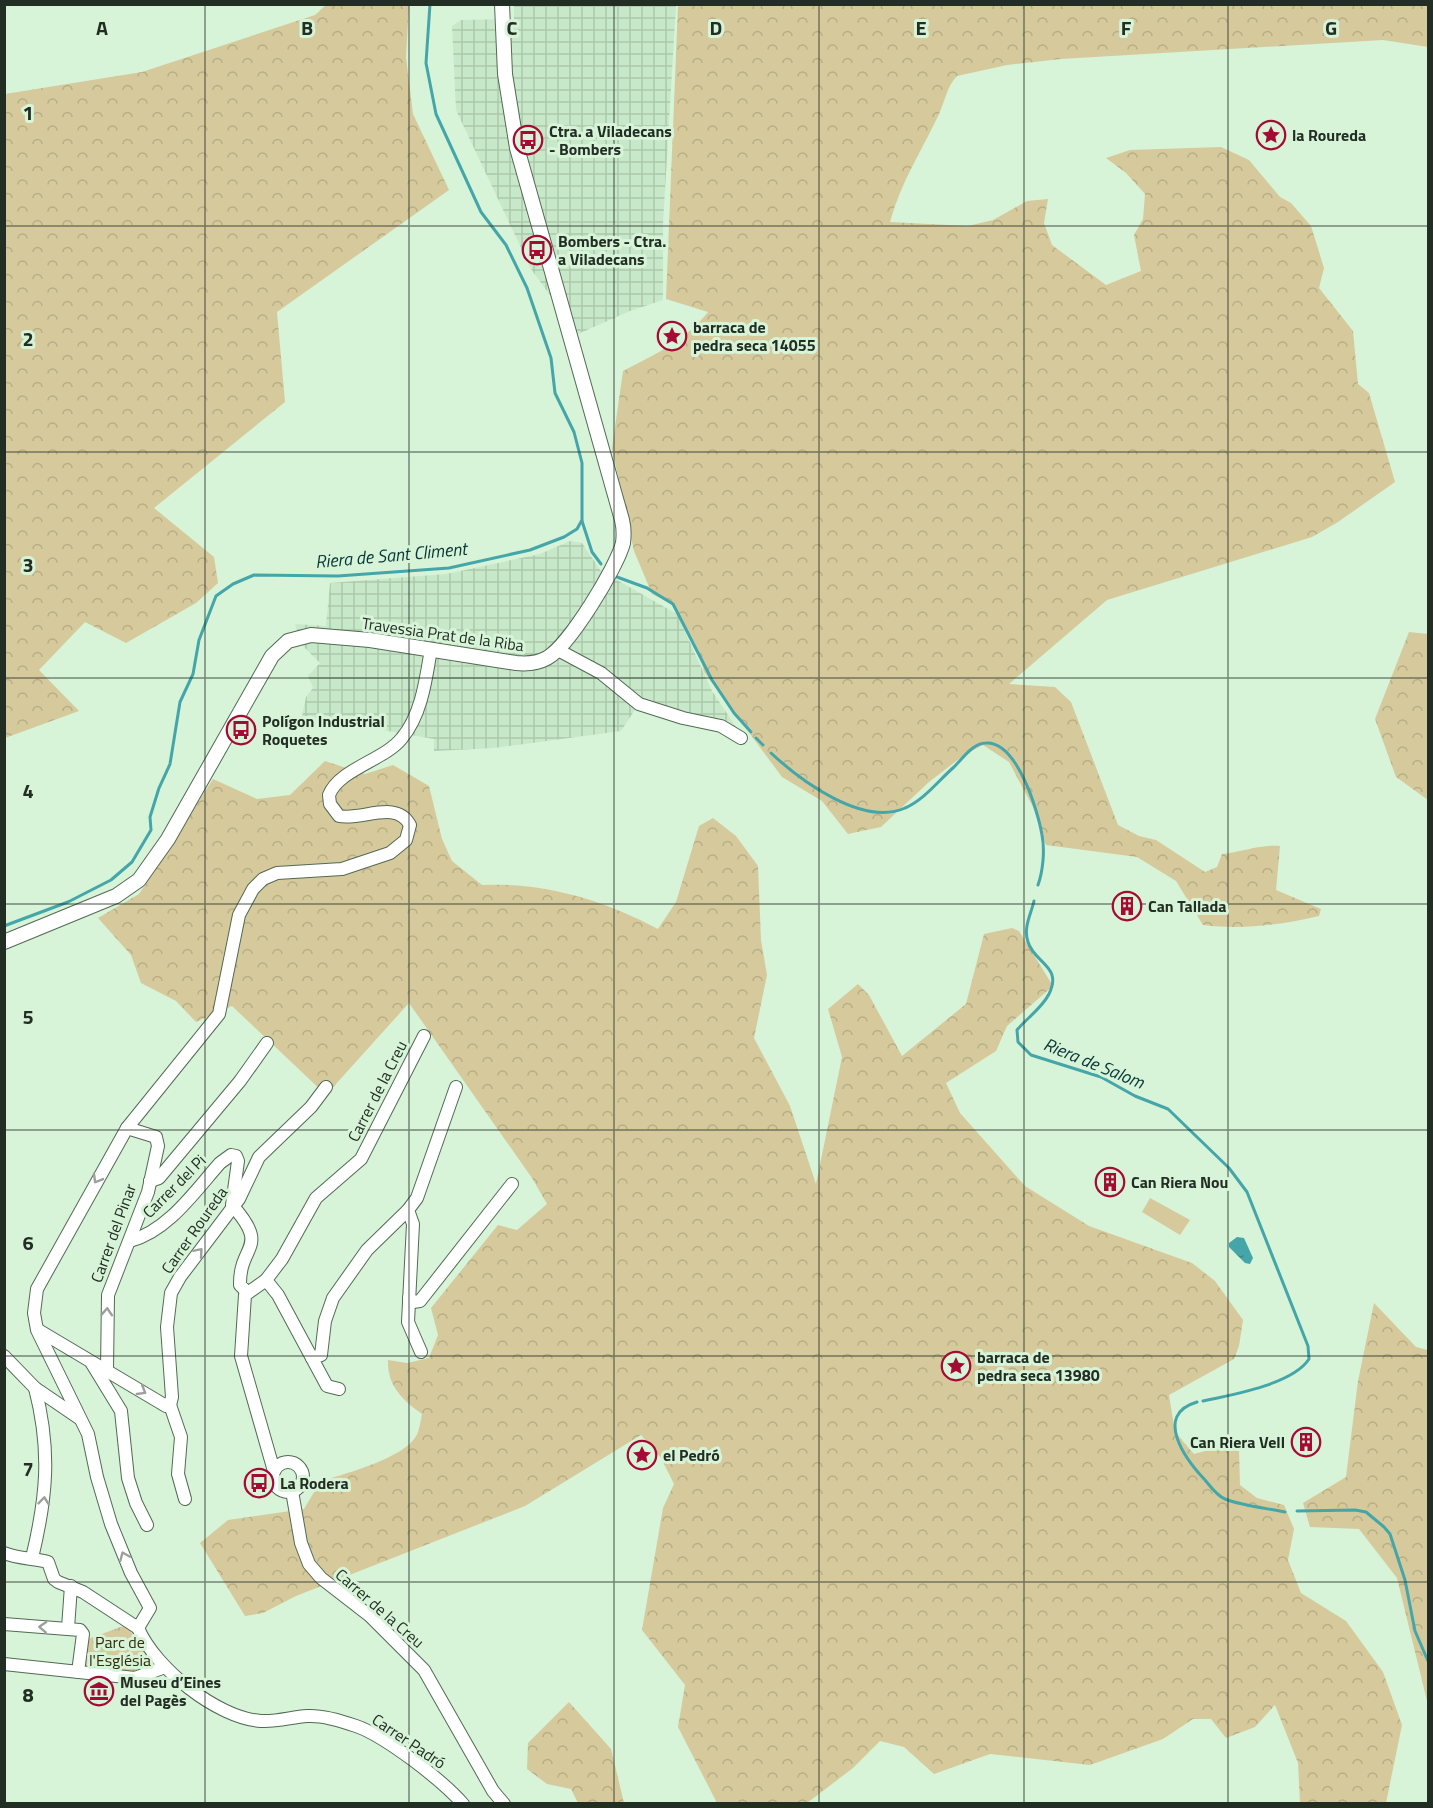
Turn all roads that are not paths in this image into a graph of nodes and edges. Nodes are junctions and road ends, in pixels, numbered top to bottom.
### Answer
1 (502, 4) edge
2 (431, 649) junction
3 (558, 650) junction
4 (741, 738) dead end
5 (4, 942) edge
6 (424, 1035) dead end
7 (267, 1043) dead end
8 (326, 1087) dead end
9 (456, 1087) dead end
10 (127, 1128) junction
11 (150, 1181) junction
12 (512, 1184) dead end
13 (232, 1205) junction
14 (408, 1210) junction
15 (130, 1240) junction
16 (266, 1280) junction
17 (247, 1292) junction
18 (409, 1298) junction
19 (37, 1330) junction
20 (62, 1344) junction
21 (48, 1350) junction
22 (421, 1352) dead end
23 (4, 1356) edge
24 (312, 1358) junction
25 (91, 1361) junction
26 (107, 1370) junction
27 (35, 1388) junction
28 (339, 1389) dead end
29 (170, 1405) junction
30 (80, 1419) junction
31 (274, 1471) junction
32 (292, 1491) junction
33 (185, 1499) dead end
34 (147, 1525) dead end
35 (4, 1553) edge
36 (32, 1558) junction
37 (71, 1586) junction
38 (4, 1624) edge
39 (68, 1628) junction
40 (138, 1628) junction
41 (4, 1664) edge
42 (165, 1668) junction
43 (78, 1672) junction
44 (463, 1803) edge
45 (504, 1803) edge

1 - 3 street, Travessia Prat de la Riba
2 - 3 street, Travessia Prat de la Riba
2 - 5 street, Travessia Prat de la Riba
2 - 10 street
3 - 4 street
6 - 16 street, Carrer de la Creu
7 - 11 street, Carrer del Pinar
8 - 13 street, Carrer Roureda
9 - 14 street
10 - 11 street
10 -> 19 street
11 - 15 street, Carrer del Pinar
12 - 18 street
13 - 15 street, Carrer del Pi
13 - 17 street
29 -> 13 street, Carrer Roureda
14 - 18 street
14 - 24 street
26 -> 15 street, Carrer del Pinar
16 - 17 street, Carrer de la Creu
16 - 24 street
17 - 31 street
18 - 22 street
19 - 20 street
19 - 21 street
20 - 21 street
20 - 25 street
21 - 30 street
23 - 27 street
24 - 28 street
25 - 26 street
25 - 34 street
26 -> 29 street
27 - 30 street
36 -> 27 street
29 - 33 street, Carrer Roureda
40 -> 30 street
31 - 32 street
31 - 32 street, Carrer de la Creu
32 - 45 street, Carrer de la Creu
35 - 36 street
36 - 37 street
37 - 39 street
37 - 40 street
39 -> 38 street
39 - 43 street
40 - 42 street, Carrer Padró
41 - 43 street
42 - 43 street
42 - 44 street, Carrer Padró

